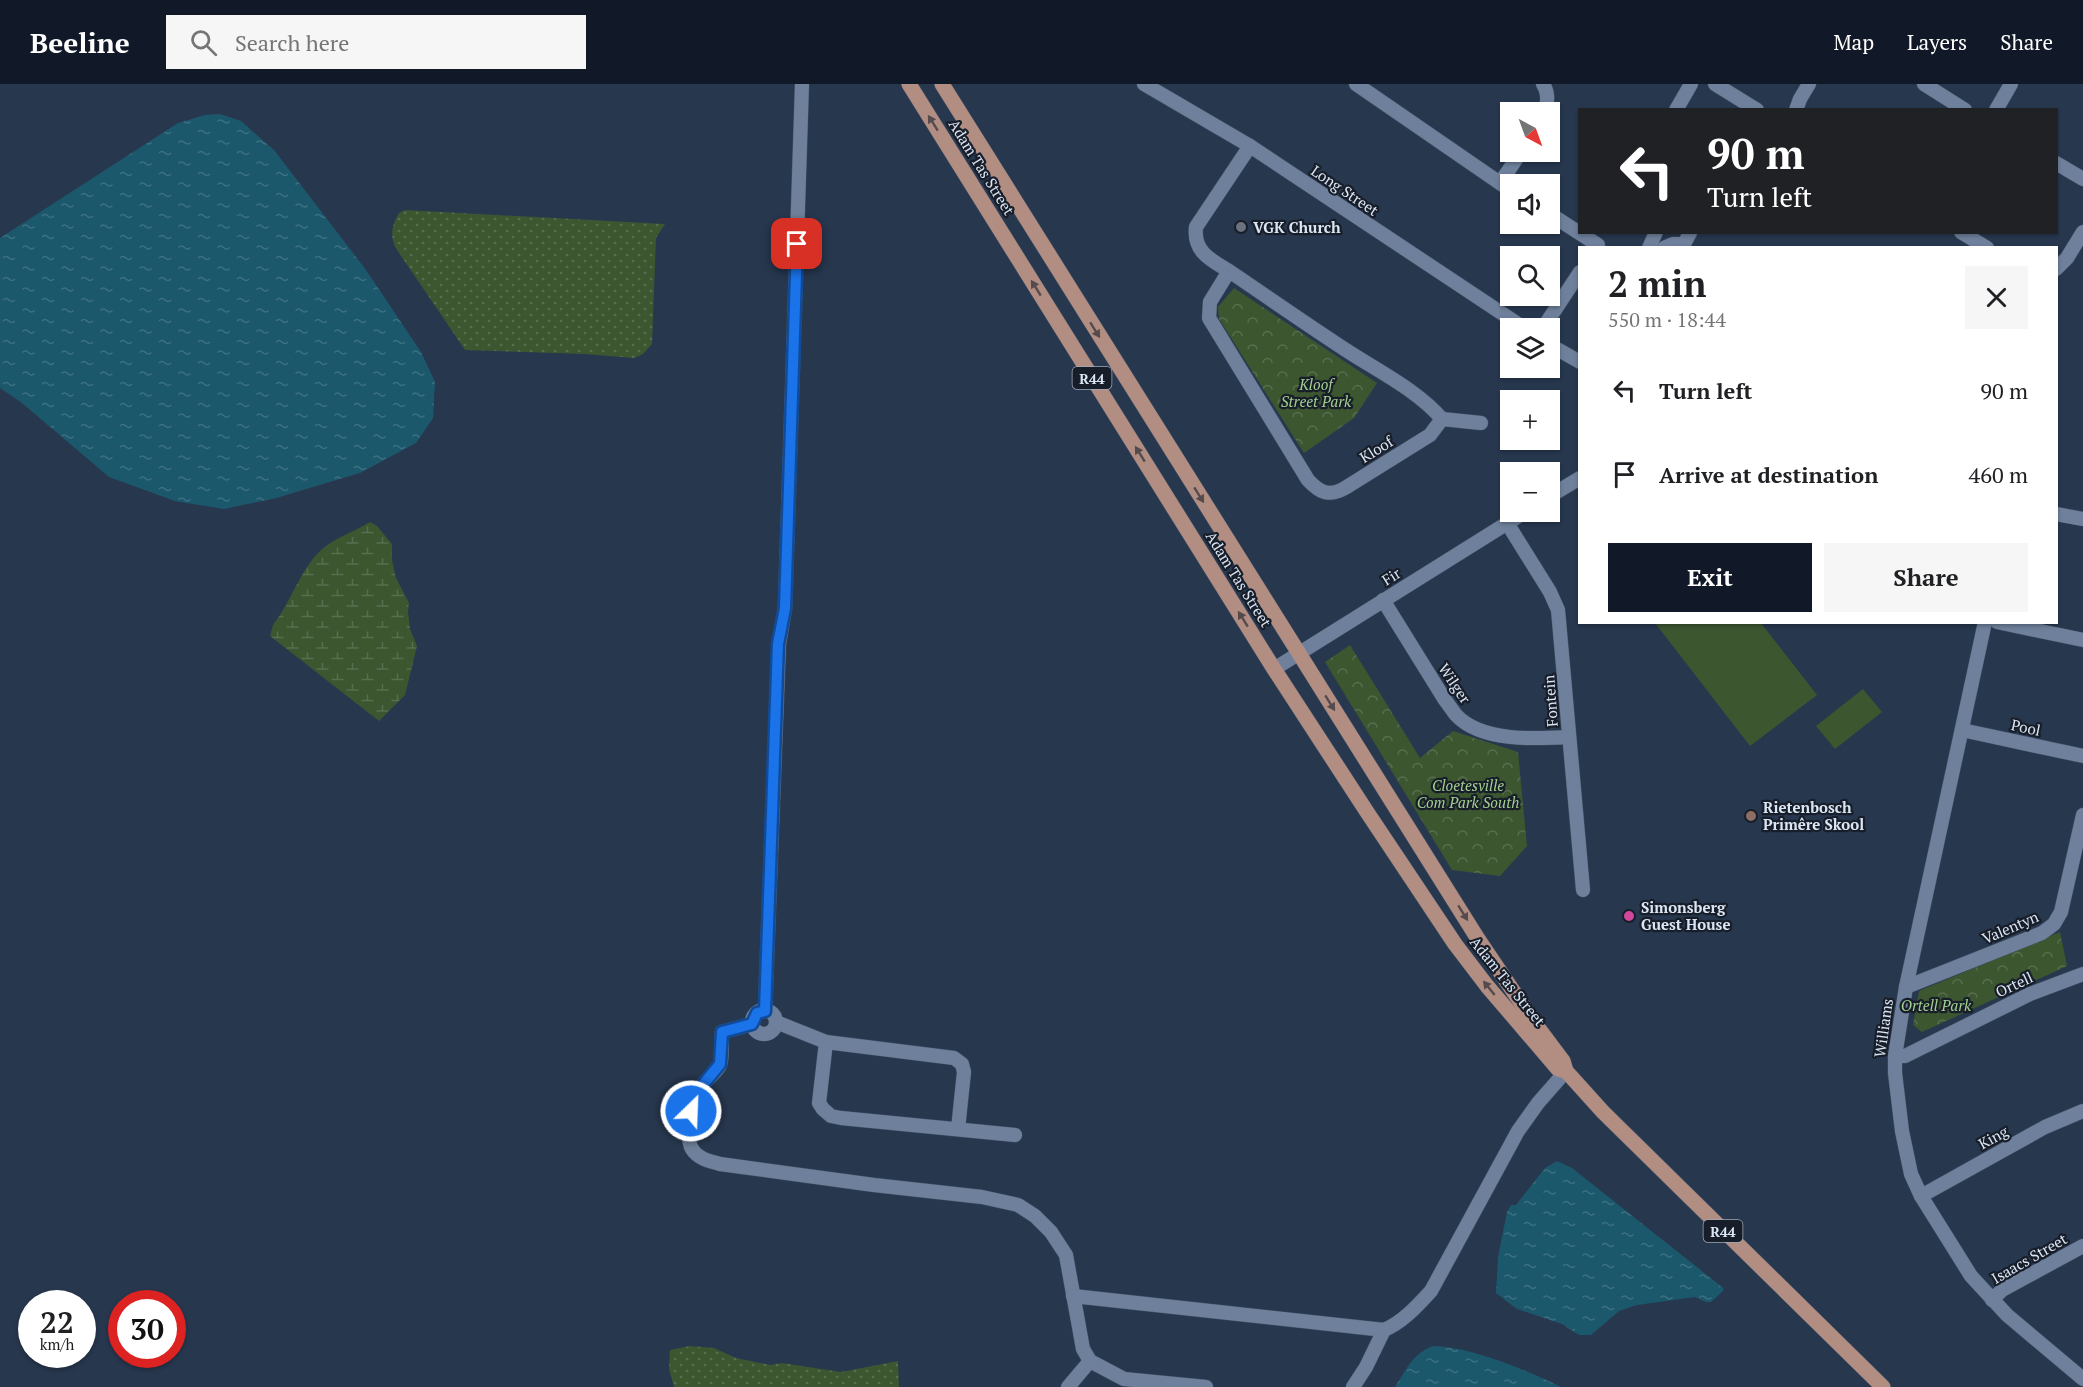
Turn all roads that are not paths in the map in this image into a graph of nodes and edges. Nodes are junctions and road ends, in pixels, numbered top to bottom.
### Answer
1 (802, 84) edge
2 (909, 84) edge
3 (942, 84) edge
4 (1144, 84) edge
5 (1356, 84) edge
6 (1543, 84) edge
7 (1691, 84) edge
8 (1715, 84) edge
9 (1809, 84) edge
10 (1924, 84) edge
11 (2011, 84) edge
12 (1547, 102) edge
13 (1677, 108) edge
14 (1754, 108) edge
15 (1796, 108) edge
16 (1962, 108) edge
17 (1997, 108) edge
18 (1250, 146) junction
19 (2058, 164) edge
20 (2083, 179) edge
21 (1500, 183) edge
22 (1560, 221) edge
23 (2083, 232) edge
24 (1578, 233) edge
25 (1579, 234) edge
26 (1964, 234) edge
27 (1689, 238) edge
28 (1597, 246) edge
29 (1668, 246) edge
30 (1984, 246) edge
31 (2058, 267) edge
32 (1229, 272) junction
33 (1578, 275) edge
34 (1509, 318) edge
35 (1550, 318) edge
36 (1560, 351) edge
37 (1578, 361) edge
38 (1442, 419) junction
39 (1481, 423) dead end
40 (1578, 479) edge
41 (1560, 490) edge
42 (2058, 514) edge
43 (2083, 519) edge
44 (1508, 522) joint
45 (1383, 600) junction
46 (1985, 624) edge
47 (2007, 624) edge
48 (2083, 640) edge
49 (1299, 653) junction
50 (1274, 669) junction
51 (1962, 730) junction
52 (1569, 737) junction
53 (2083, 756) edge
54 (2083, 815) edge
55 (1583, 890) dead end
56 (2083, 975) edge
57 (1906, 987) junction
58 (765, 1011) junction
59 (776, 1022) junction
60 (752, 1024) junction
61 (826, 1042) junction
62 (1895, 1056) junction
63 (1566, 1071) junction
64 (2083, 1111) edge
65 (958, 1129) junction
66 (1015, 1135) dead end
67 (1921, 1196) junction
68 (2083, 1246) edge
69 (1073, 1296) junction
70 (1992, 1300) junction
71 (1384, 1330) junction
72 (1090, 1361) junction
73 (2083, 1379) edge
74 (1080, 1380) edge
75 (1137, 1383) edge
76 (1068, 1387) edge
77 (1206, 1387) edge
78 (1353, 1387) edge
79 (1883, 1387) edge

1 - 58 street
50 -> 2 main road, Adam Tas Street / R44
3 -> 49 main road, Adam Tas Street / R44
4 - 18 street, Long Street
5 - 21 street
6 - 12 street
7 - 13 street
8 - 14 street
9 - 15 street
10 - 16 street
11 - 17 street
18 - 32 street
18 - 34 street, Long Street
19 - 20 street
22 - 24 street
23 - 31 street
25 - 28 street
26 - 30 street
27 - 29 street
32 - 38 street
32 - 38 street, Kloof
33 - 35 street
36 - 37 street
38 - 39 street
40 - 41 street
42 - 43 street
44 - 45 street, Fir
44 - 52 street, Fontein
45 - 49 street, Fir
45 - 52 street, Wilger
46 - 51 street, Williams
47 - 48 street
49 - 50 street, Fir
49 -> 63 main road, Adam Tas Street / R44
63 -> 50 main road, Adam Tas Street / R44
51 - 53 street, Pool
51 - 57 street, Williams
52 - 55 street, Fontein
54 - 57 street, Valentyn
56 - 62 street, Ortell
57 - 62 street, Williams
58 - 59 street
58 - 60 street
59 - 60 street
59 - 61 street
60 - 69 street
61 - 65 street
61 - 65 street
62 - 67 street, Williams
63 - 71 street
63 - 79 main road, Adam Tas Street / R44
64 - 67 street, King
65 - 66 street
67 - 70 street, Williams
68 - 70 street, Isaacs Street
69 - 71 street
69 - 72 street
70 - 73 street, Williams
71 - 78 street
72 - 74 street
72 - 75 street
74 - 76 street
75 - 77 street

